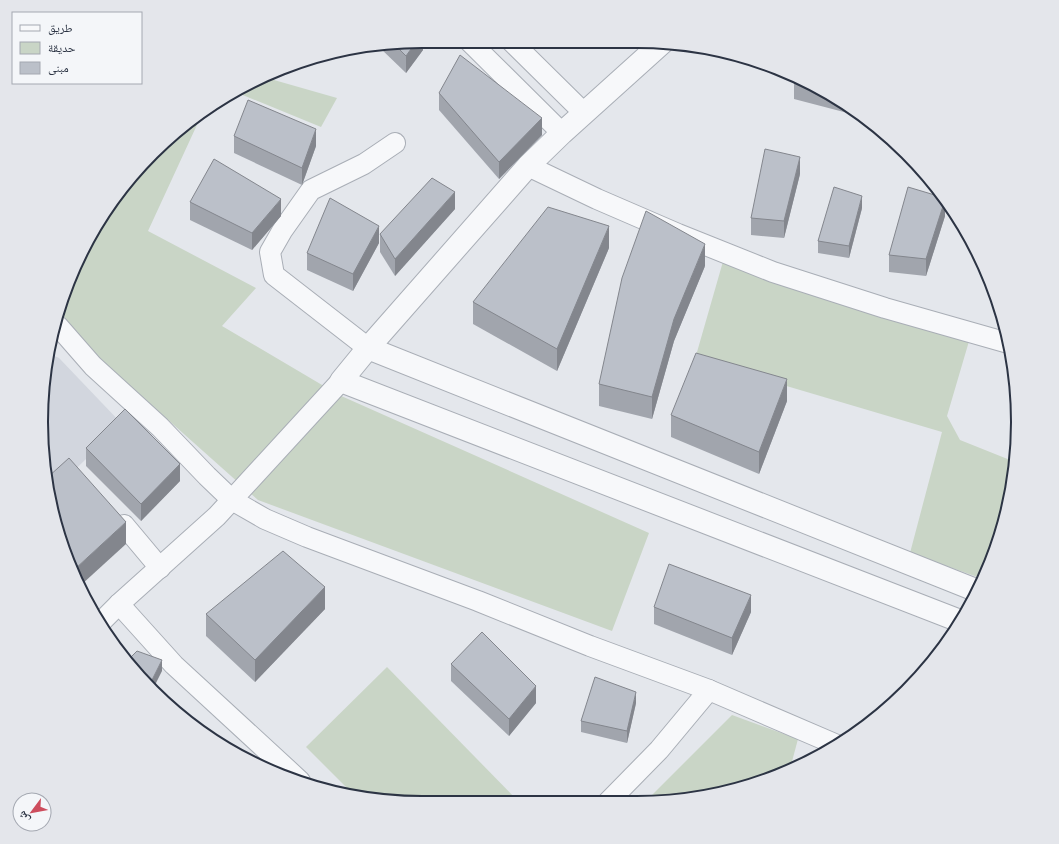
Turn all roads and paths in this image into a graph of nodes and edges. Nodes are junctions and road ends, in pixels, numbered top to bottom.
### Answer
1 (476, 48) edge
2 (518, 48) edge
3 (655, 49) edge
4 (584, 113) junction
5 (562, 132) junction
6 (395, 143) dead end
7 (528, 166) junction
8 (60, 331) edge
9 (1002, 341) edge
10 (368, 348) junction
11 (341, 381) junction
12 (232, 500) junction
13 (124, 525) edge
14 (160, 568) junction
15 (971, 588) edge
16 (119, 604) junction
17 (104, 619) edge
18 (955, 619) edge
19 (709, 690) junction
20 (830, 742) edge
21 (290, 772) edge
22 (614, 796) edge

1 - 5 street
2 - 4 street
3 - 4 street
4 - 5 street
5 - 7 street
6 - 10 street
7 - 9 street
7 - 10 street
8 - 12 street
10 - 11 street
10 - 15 street
11 - 12 street
11 - 18 street
12 - 14 street
12 - 19 street
13 - 14 street
14 - 16 street
16 - 17 street
16 - 21 street
19 - 20 street
19 - 22 street

